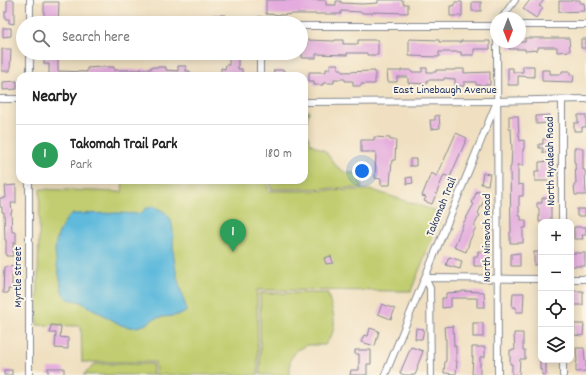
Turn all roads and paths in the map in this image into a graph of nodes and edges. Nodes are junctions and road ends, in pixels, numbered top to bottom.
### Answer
1 (30, 0) edge
2 (515, 0) edge
3 (506, 12) edge
4 (30, 16) edge
5 (586, 25) edge
6 (308, 26) edge
7 (490, 26) edge
8 (526, 26) edge
9 (497, 48) edge
10 (30, 60) edge
11 (260, 60) edge
12 (30, 72) edge
13 (260, 72) edge
14 (0, 99) edge
15 (16, 99) edge
16 (586, 99) edge
17 (562, 100) junction
18 (497, 101) junction
19 (308, 102) edge
20 (30, 184) edge
21 (562, 219) edge
22 (425, 278) junction
23 (498, 278) junction
24 (586, 278) edge
25 (538, 279) edge
26 (574, 279) edge
27 (563, 363) edge
28 (29, 375) edge
29 (385, 375) edge
30 (431, 375) edge
31 (498, 375) edge
32 (562, 375) edge

1 - 4 street
2 - 3 street
5 - 8 street
6 - 7 street
9 - 18 street, Takomah Trail
10 - 12 street
11 - 13 street
14 - 15 street
16 - 17 street, East Linebaugh Avenue
17 - 18 street, East Linebaugh Avenue
17 - 21 street, North Hyaleah Road
18 - 19 street, East Linebaugh Avenue
18 - 22 street, Takomah Trail
18 - 23 street, North Ninevah Road
20 - 28 street, Myrtle Street
22 - 23 street
22 - 29 street, Takomah Trail
22 - 30 street
23 - 25 street
23 - 31 street, North Ninevah Road
24 - 26 street
27 - 32 street

